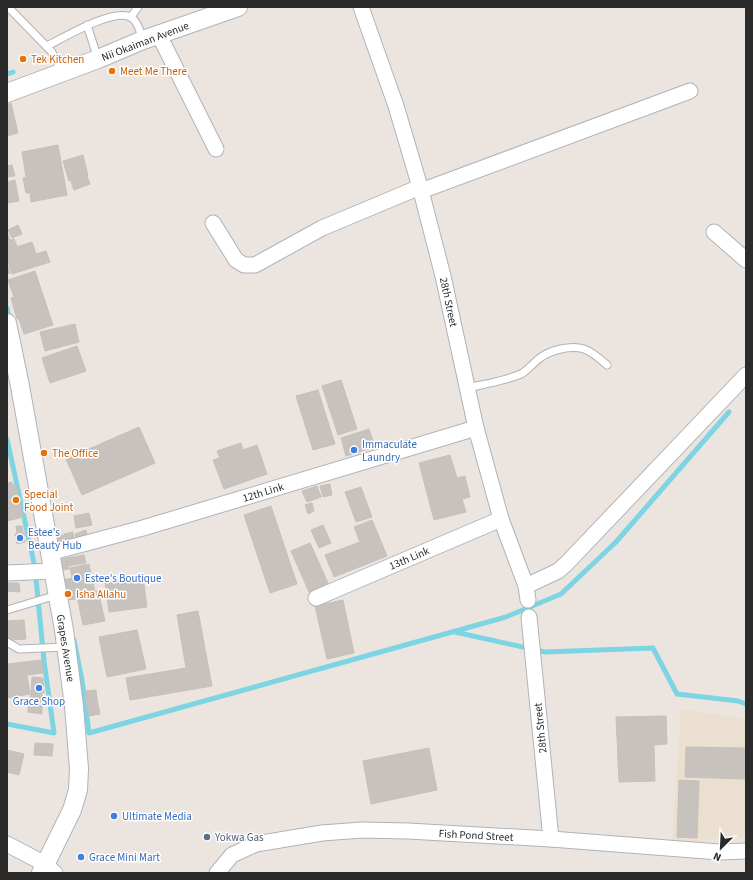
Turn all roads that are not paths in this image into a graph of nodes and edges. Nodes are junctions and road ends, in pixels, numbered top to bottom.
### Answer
1 (8, 7) edge
2 (138, 7) edge
3 (238, 7) edge
4 (361, 7) edge
5 (131, 17) junction
6 (87, 25) junction
7 (151, 38) junction
8 (47, 46) junction
9 (98, 59) junction
10 (63, 72) junction
11 (690, 91) dead end
12 (7, 93) edge
13 (216, 149) dead end
14 (420, 189) junction
15 (213, 223) dead end
16 (714, 232) dead end
17 (746, 260) edge
18 (7, 323) edge
19 (607, 365) dead end
20 (746, 375) edge
21 (467, 388) junction
22 (476, 428) junction
23 (501, 518) junction
24 (51, 562) junction
25 (7, 574) edge
26 (57, 595) junction
27 (316, 598) dead end
28 (7, 610) edge
29 (529, 617) dead end
30 (7, 642) edge
31 (66, 647) junction
32 (551, 839) junction
33 (7, 844) edge
34 (746, 851) edge
35 (47, 870) edge
36 (217, 873) edge

1 - 8 lane
2 - 5 lane
3 - 7 street, Nii Okaiman Avenue
4 - 14 street, 28th Street
5 - 6 lane
5 - 7 lane
6 - 8 lane
6 - 9 lane
7 - 9 street, Nii Okaiman Avenue
7 - 13 street
8 - 10 lane
9 - 10 street, Nii Okaiman Avenue
10 - 12 street, Nii Okaiman Avenue
11 - 14 street
14 - 15 street
14 - 21 street, 28th Street
16 - 17 street
18 - 24 street, Grapes Avenue
19 - 21 lane
20 - 23 street, 28th Street
21 - 22 street, 28th Street
22 - 23 street, 28th Street
22 - 24 street, 12th Link
23 - 27 street, 13th Link
24 - 25 street, 12th Link
24 - 26 street, Grapes Avenue
26 - 28 lane
26 - 31 street, Grapes Avenue
29 - 32 street, 28th Street
30 - 31 lane
31 - 35 street, Grapes Avenue
32 - 34 street, Fish Pond Street
32 - 36 street, Fish Pond Street
33 - 35 street

